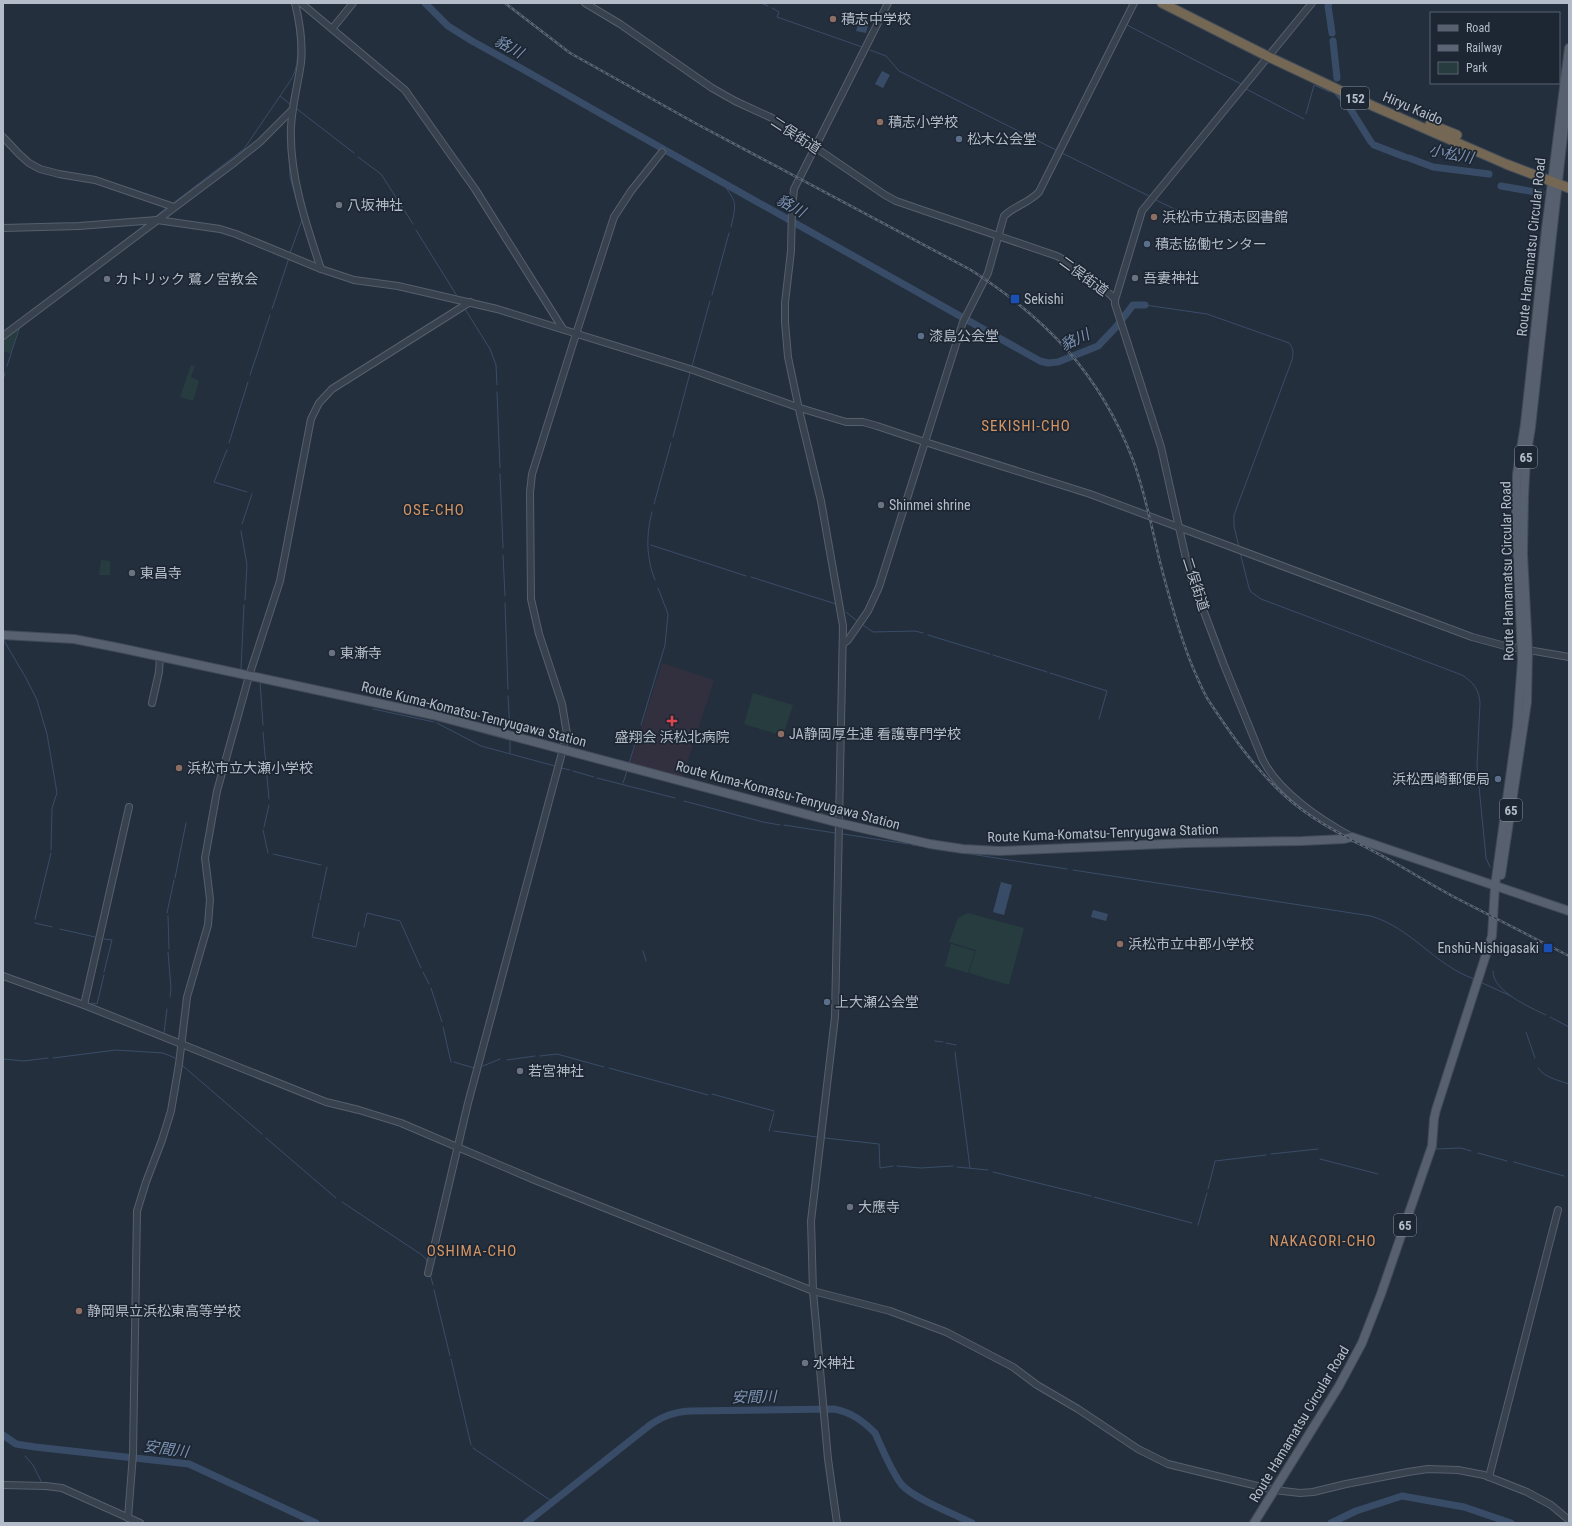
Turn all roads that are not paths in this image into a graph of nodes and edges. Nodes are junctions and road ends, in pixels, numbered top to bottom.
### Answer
1 (295, 3) edge
2 (301, 3) edge
3 (353, 3) edge
4 (585, 3) edge
5 (888, 3) edge
6 (1134, 3) edge
7 (1162, 3) edge
8 (1175, 3) edge
9 (1312, 3) edge
10 (332, 29) junction
11 (1569, 48) edge
12 (1270, 54) junction
13 (1569, 83) edge
14 (292, 110) junction
15 (3, 137) edge
16 (816, 147) junction
17 (662, 152) dead end
18 (1555, 180) junction
19 (1569, 183) edge
20 (1569, 188) edge
21 (172, 206) junction
22 (156, 220) junction
23 (3, 228) edge
24 (998, 236) junction
25 (321, 269) junction
26 (1115, 300) junction
27 (470, 302) junction
28 (562, 329) junction
29 (576, 334) junction
30 (3, 336) edge
31 (800, 408) junction
32 (925, 442) junction
33 (1180, 528) junction
34 (3, 635) edge
35 (844, 643) junction
36 (1525, 650) junction
37 (160, 656) junction
38 (1569, 657) edge
39 (249, 676) junction
40 (152, 703) dead end
41 (563, 749) junction
42 (129, 807) dead end
43 (839, 823) junction
44 (1352, 837) junction
45 (1497, 886) junction
46 (1569, 911) edge
47 (3, 976) edge
48 (84, 1005) junction
49 (180, 1044) junction
50 (456, 1147) junction
51 (1558, 1210) dead end
52 (428, 1273) dead end
53 (813, 1291) junction
54 (1489, 1477) junction
55 (3, 1485) edge
56 (1274, 1490) junction
57 (128, 1518) junction
58 (1569, 1520) edge
59 (140, 1523) edge
60 (837, 1523) edge
61 (1254, 1523) edge

1 - 14 street
2 - 10 street
3 - 10 street
4 - 16 street, 二俣街道
5 - 16 street
6 - 24 street
7 - 12 highway, Hiryu Kaido / 152
8 - 12 highway, Hiryu Kaido / 152
9 - 12 street
10 - 28 street
11 - 18 main road, Route Hamamatsu Circular Road / 65
12 - 18 highway, Hiryu Kaido / 152
12 - 26 street
13 - 18 main road, Route Hamamatsu Circular Road / 65
14 - 21 street
14 - 25 street
15 - 21 street
16 - 24 street, 二俣街道
16 - 31 street
17 - 29 street
18 - 19 highway, Hiryu Kaido / 152
18 - 20 highway, Hiryu Kaido / 152
18 - 36 main road, Route Hamamatsu Circular Road / 65
21 - 22 street
22 - 23 street
22 - 25 street
22 - 30 street
24 - 26 street, 二俣街道
24 - 32 street
25 - 27 street
26 - 33 street, 二俣街道
27 - 28 street
27 - 39 street
28 - 29 street
29 - 31 street
29 - 41 street
31 - 32 street
31 - 35 street
32 - 33 street
32 - 35 street
33 - 36 street
33 - 44 street, 二俣街道
34 - 37 main road, Route Kuma-Komatsu-Tenryugawa Station
35 - 43 street
36 - 38 street
36 - 45 main road, Route Hamamatsu Circular Road / 65
37 - 39 main road, Route Kuma-Komatsu-Tenryugawa Station
37 - 40 street
39 - 41 main road, Route Kuma-Komatsu-Tenryugawa Station
39 - 49 street
41 - 43 main road, Route Kuma-Komatsu-Tenryugawa Station
41 - 50 street
42 - 48 street
43 - 44 main road, Route Kuma-Komatsu-Tenryugawa Station
43 - 53 street
44 - 45 main road, Route Kuma-Komatsu-Tenryugawa Station
45 - 46 main road, Route Kuma-Komatsu-Tenryugawa Station
45 - 56 main road, Route Hamamatsu Circular Road / 65
47 - 48 street
48 - 49 street
49 - 50 street
49 - 57 street
50 - 52 street
50 - 53 street
51 - 54 street
53 - 56 street
53 - 60 street
54 - 56 street
54 - 58 street
55 - 57 street
56 - 61 main road, Route Hamamatsu Circular Road / 65
57 - 59 street

